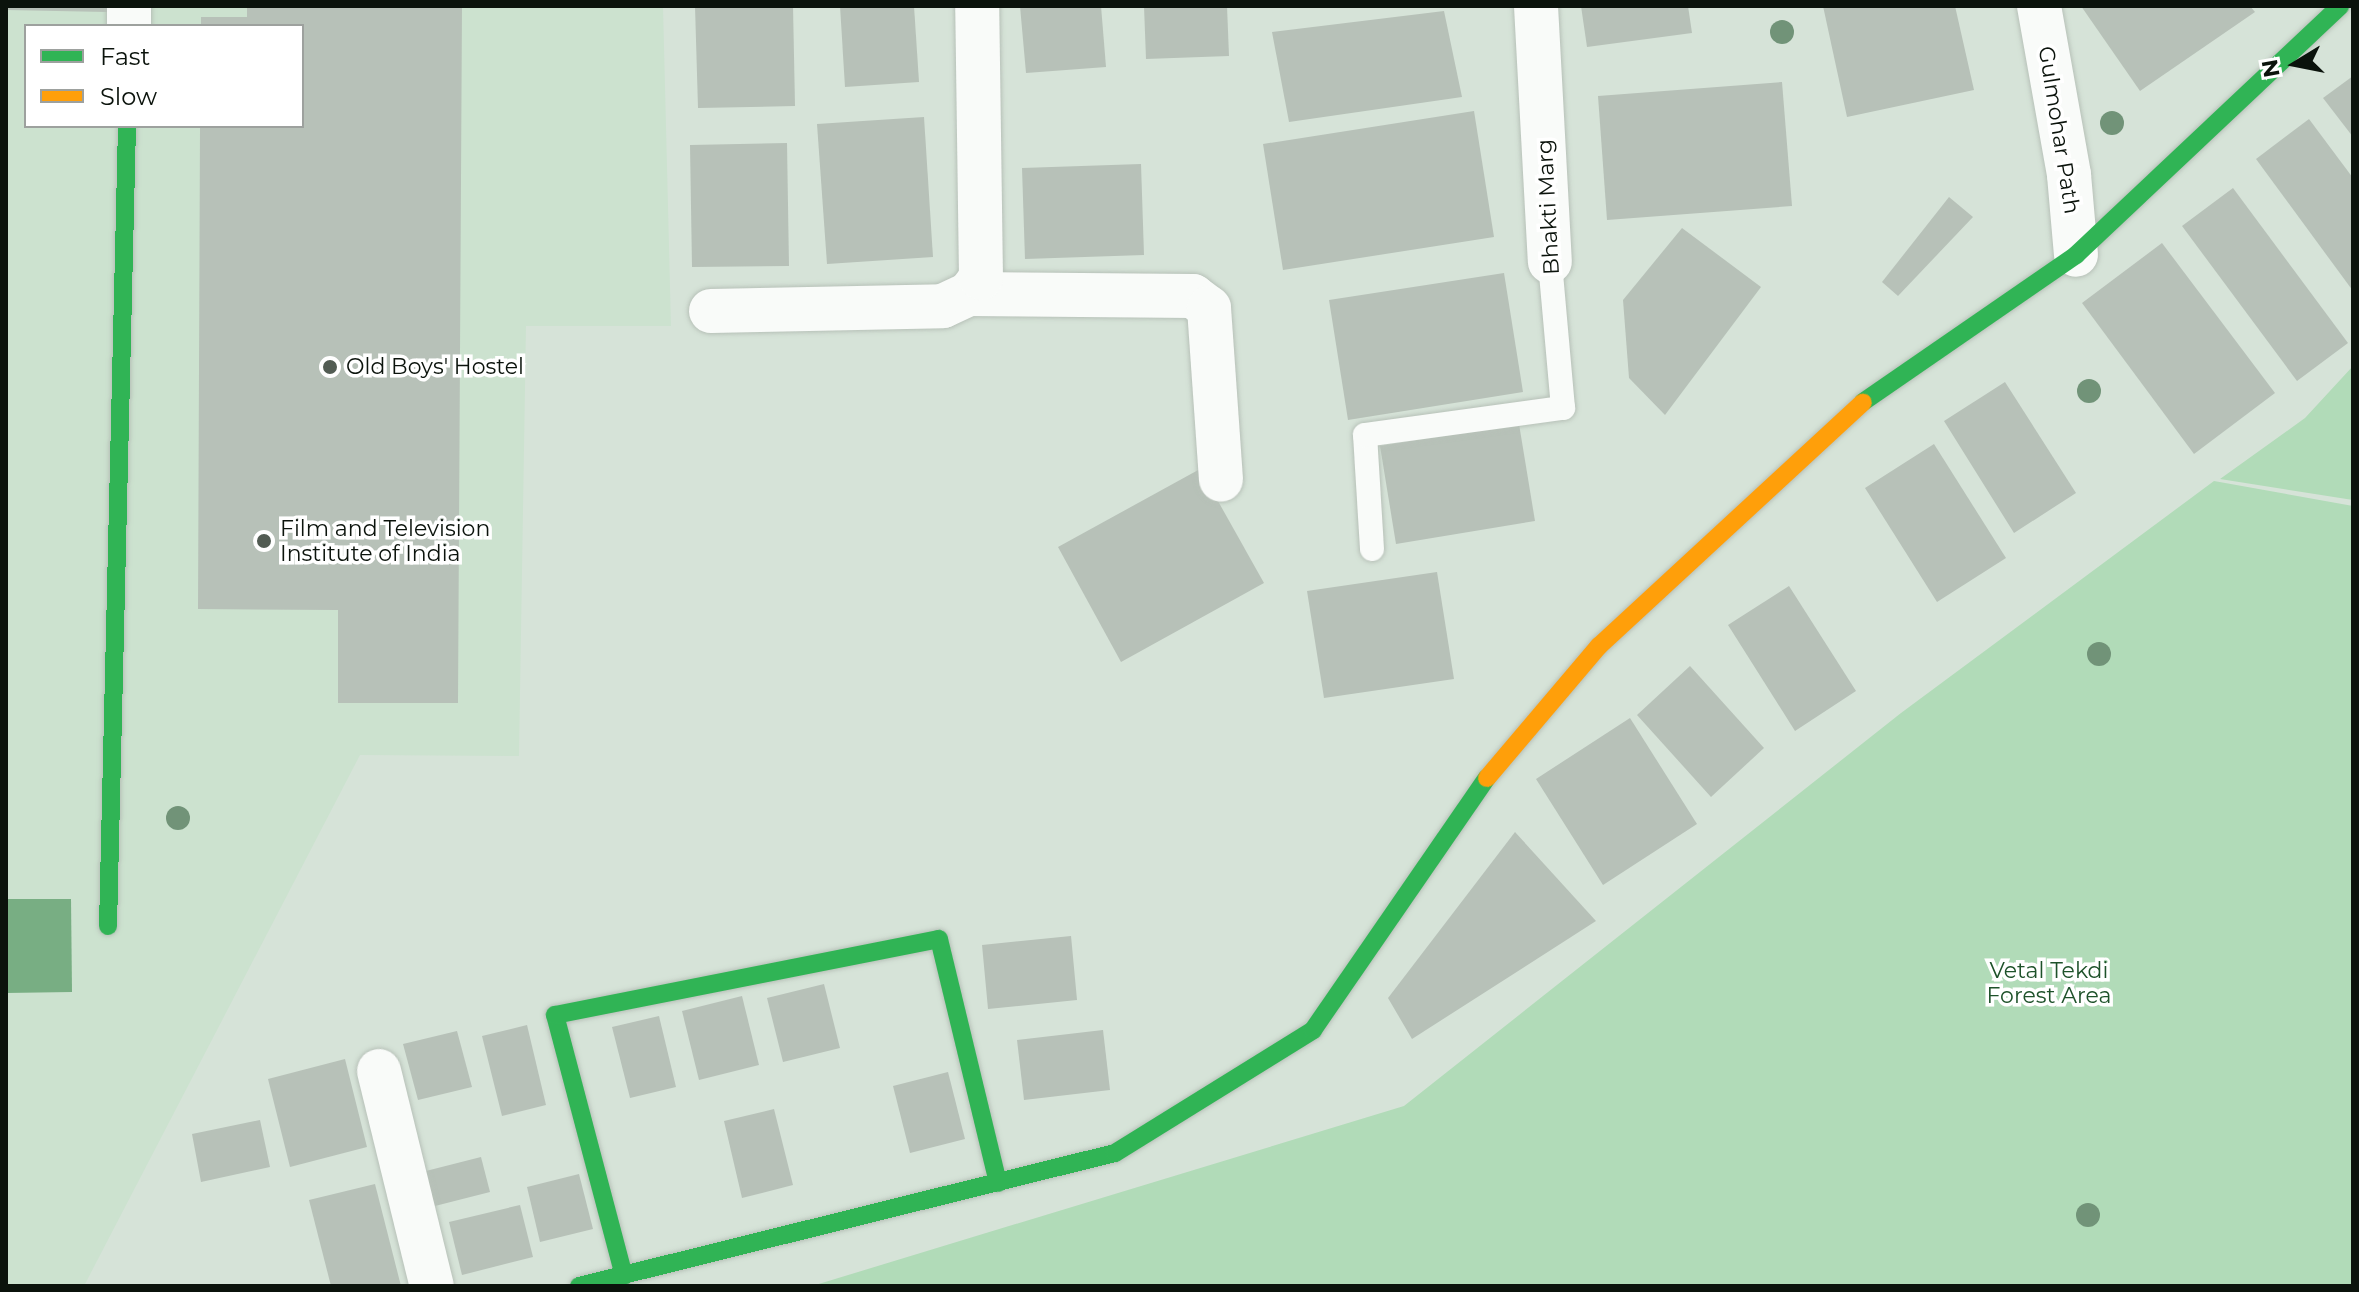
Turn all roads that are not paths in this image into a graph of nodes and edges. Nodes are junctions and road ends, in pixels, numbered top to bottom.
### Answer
1 (977, 6) edge
2 (1536, 6) edge
3 (2039, 6) edge
4 (2340, 6) edge
5 (127, 128) edge
6 (2076, 255) junction
7 (1550, 262) joint
8 (969, 294) junction
9 (711, 311) dead end
10 (1221, 480) dead end
11 (1372, 549) dead end
12 (108, 926) dead end
13 (379, 1071) dead end
14 (998, 1183) junction
15 (624, 1276) junction
16 (432, 1286) edge
17 (579, 1286) edge

1 - 8 street
2 - 7 street, Bhakti Marg
3 - 6 street, Gulmohar Path
4 - 6 street
5 - 12 street
6 - 14 street
7 - 11 lane, Bhakti Marg
8 - 9 street
8 - 10 street
13 - 16 street
14 - 15 street
14 - 15 street
15 - 17 street

